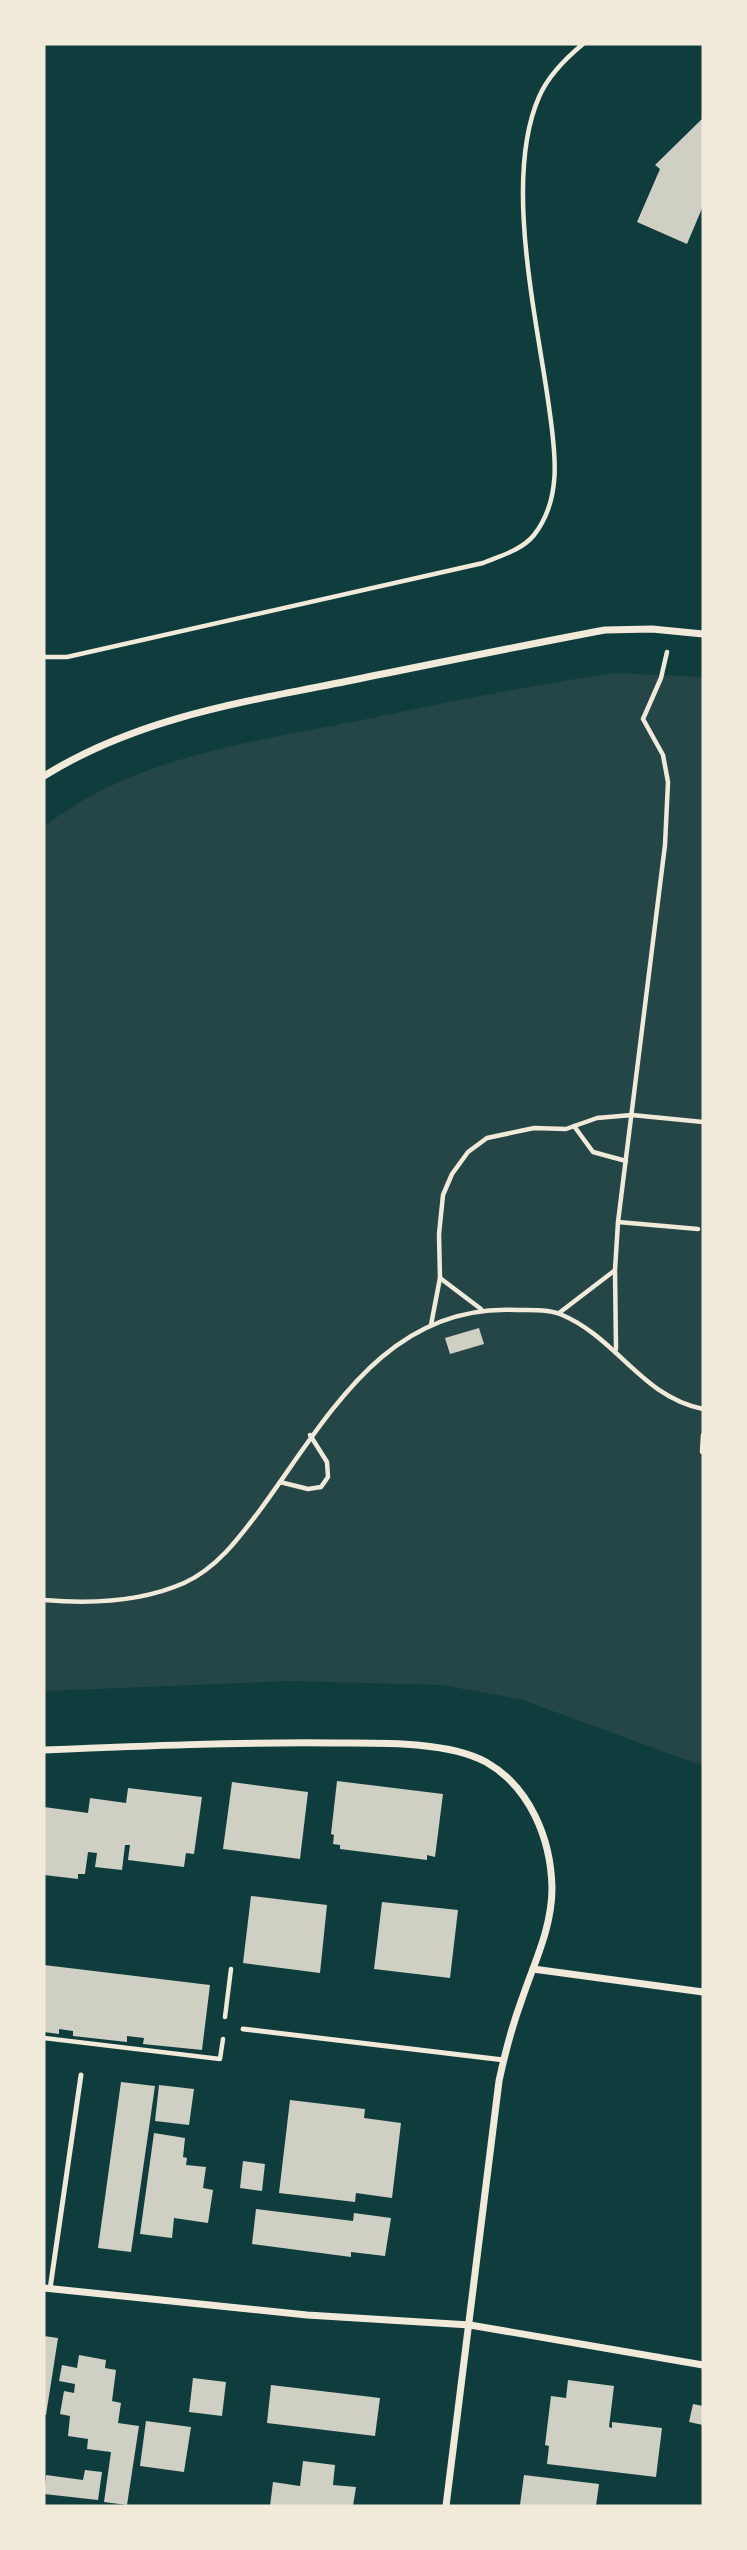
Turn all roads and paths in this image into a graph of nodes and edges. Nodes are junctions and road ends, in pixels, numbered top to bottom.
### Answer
1 (583, 44) edge
2 (671, 630) junction
3 (703, 634) edge
4 (44, 657) edge
5 (44, 775) edge
6 (632, 1115) junction
7 (703, 1122) edge
8 (574, 1126) junction
9 (626, 1161) junction
10 (618, 1222) junction
11 (698, 1229) dead end
12 (615, 1270) junction
13 (440, 1278) junction
14 (482, 1310) junction
15 (559, 1313) junction
16 (431, 1325) junction
17 (616, 1349) junction
18 (703, 1409) edge
19 (310, 1435) junction
20 (703, 1435) edge
21 (702, 1452) edge
22 (280, 1482) junction
23 (44, 1601) edge
24 (44, 1750) edge
25 (231, 1969) dead end
26 (533, 1969) junction
27 (703, 1992) edge
28 (243, 2029) dead end
29 (44, 2038) edge
30 (504, 2060) junction
31 (80, 2076) dead end
32 (47, 2289) edge
33 (470, 2325) junction
34 (703, 2365) edge
35 (446, 2506) edge

1 - 4 path
2 - 3 street
2 - 5 street
2 - 6 path
6 - 7 path
6 - 8 path
6 - 9 path
8 - 9 path
8 - 13 path
9 - 10 path
10 - 11 path
10 - 12 path
12 - 15 path
12 - 17 path
13 - 14 path
13 - 16 path
14 - 15 path
14 - 16 path
15 - 17 path
16 - 19 path
17 - 18 path
19 - 22 path
19 - 22 path
20 - 21 path
22 - 23 path
24 - 26 street
25 - 29 path
26 - 27 street
26 - 30 street
28 - 30 lane
30 - 33 street
31 - 32 lane
32 - 33 street
33 - 34 street
33 - 35 street

